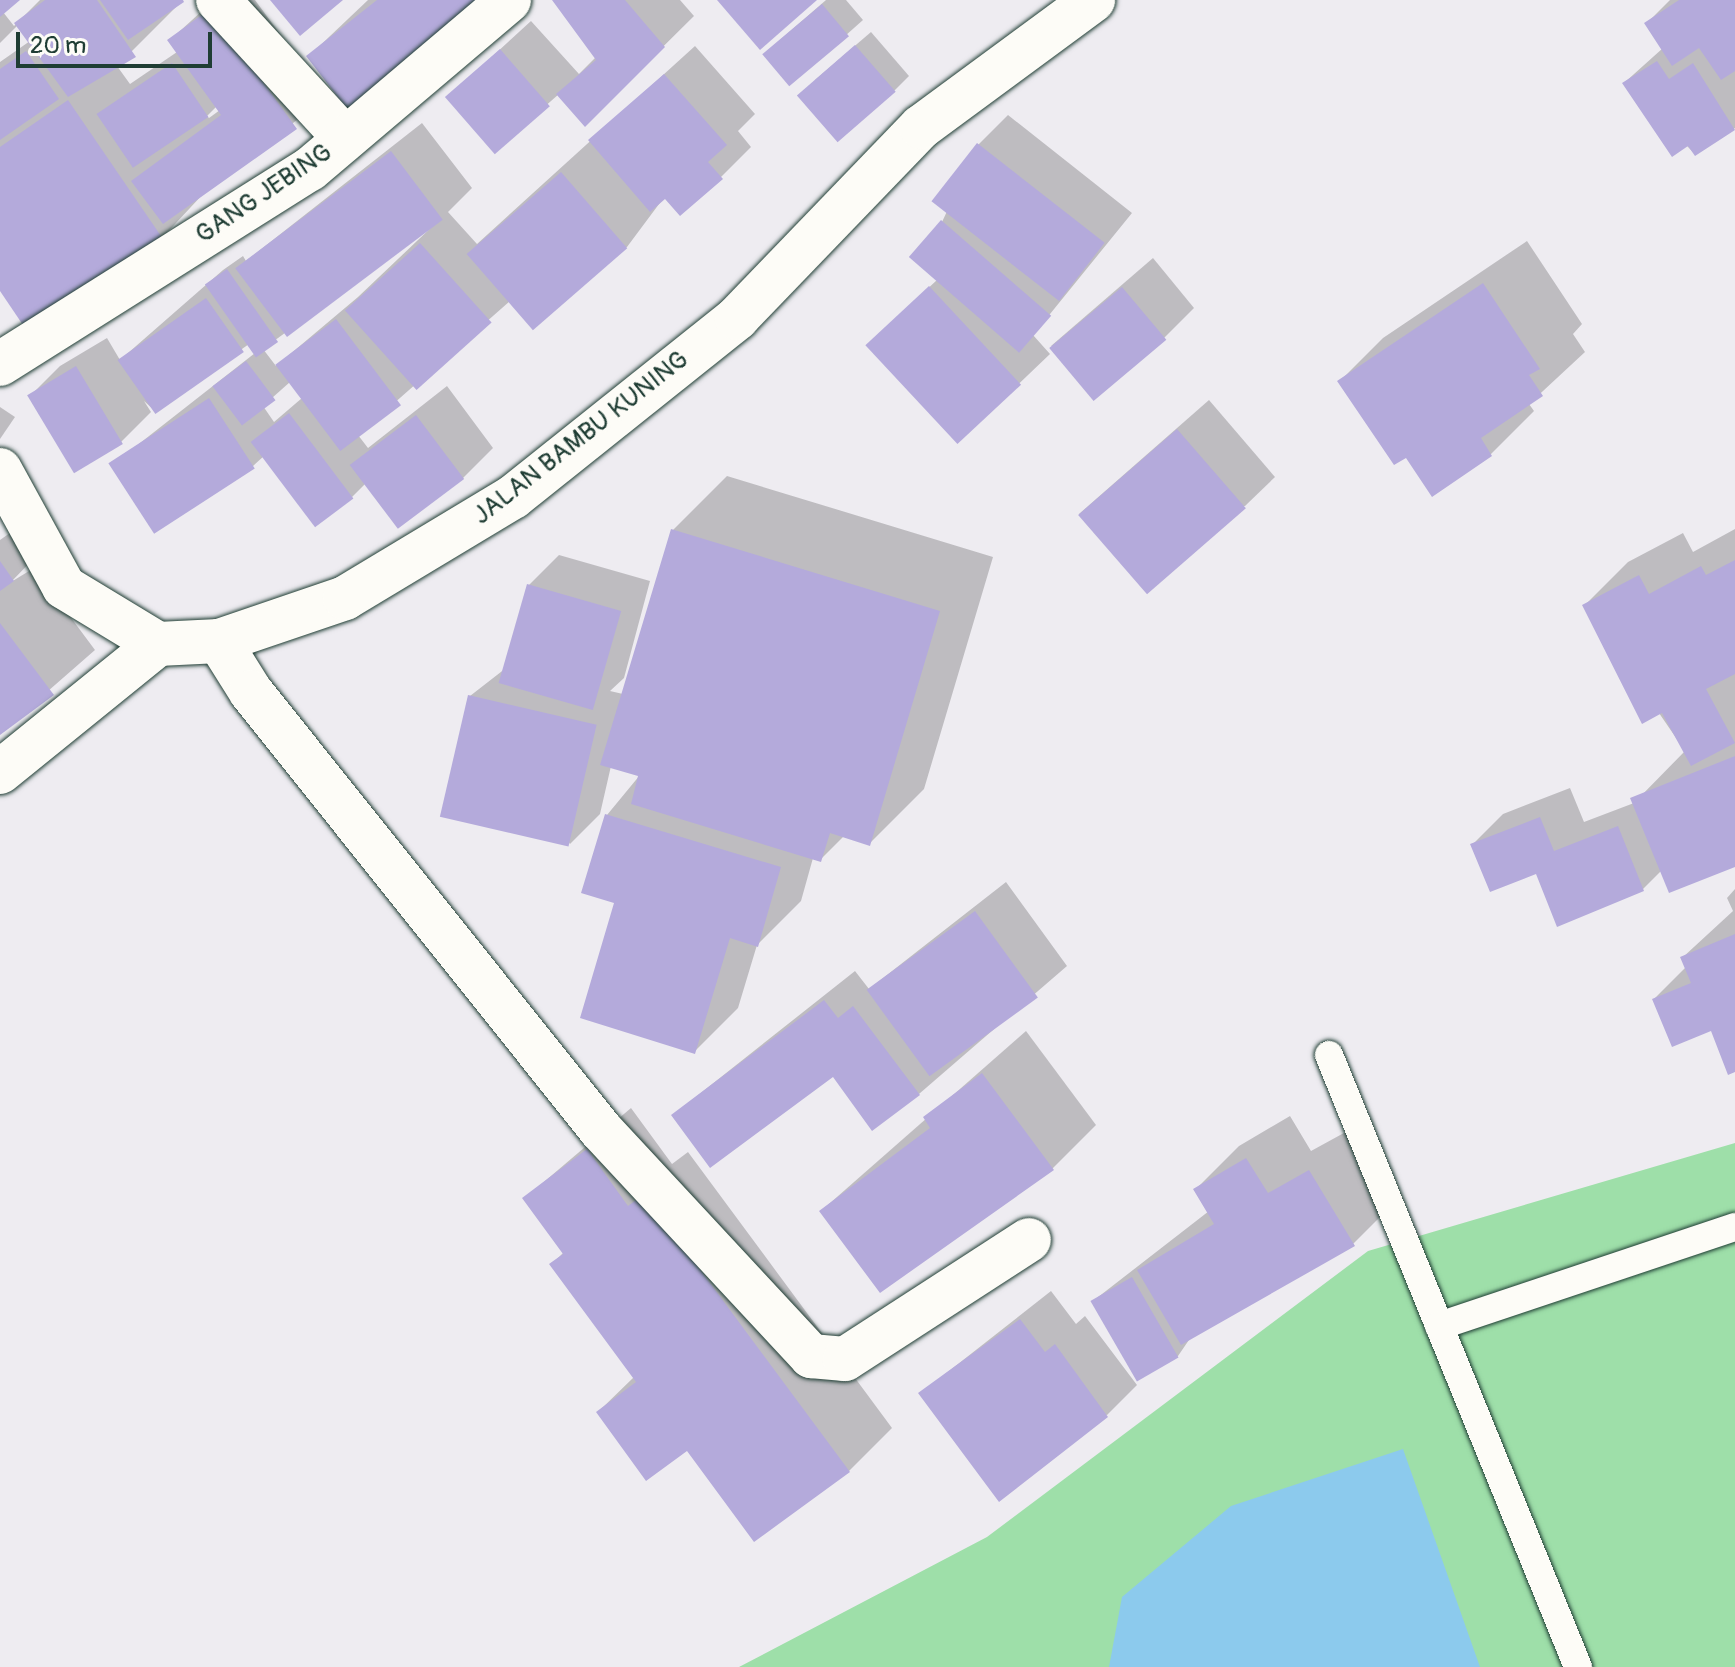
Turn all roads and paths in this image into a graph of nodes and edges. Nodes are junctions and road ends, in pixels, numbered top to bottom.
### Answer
1 (218, 0) edge
2 (509, 0) edge
3 (1093, 0) edge
4 (345, 138) junction
5 (0, 364) edge
6 (0, 470) edge
7 (219, 641) junction
8 (158, 644) junction
9 (0, 772) edge
10 (1329, 1055) dead end
11 (1735, 1227) edge
12 (1029, 1240) dead end
13 (1439, 1326) junction
14 (1578, 1667) edge

1 - 4 street
2 - 4 street, GANG JEBING
3 - 7 street, JALAN BAMBU KUNING
4 - 5 street, GANG JEBING
6 - 8 street
7 - 8 street, JALAN BAMBU KUNING
7 - 12 street
8 - 9 street
10 - 13 lane
11 - 13 lane
13 - 14 lane

